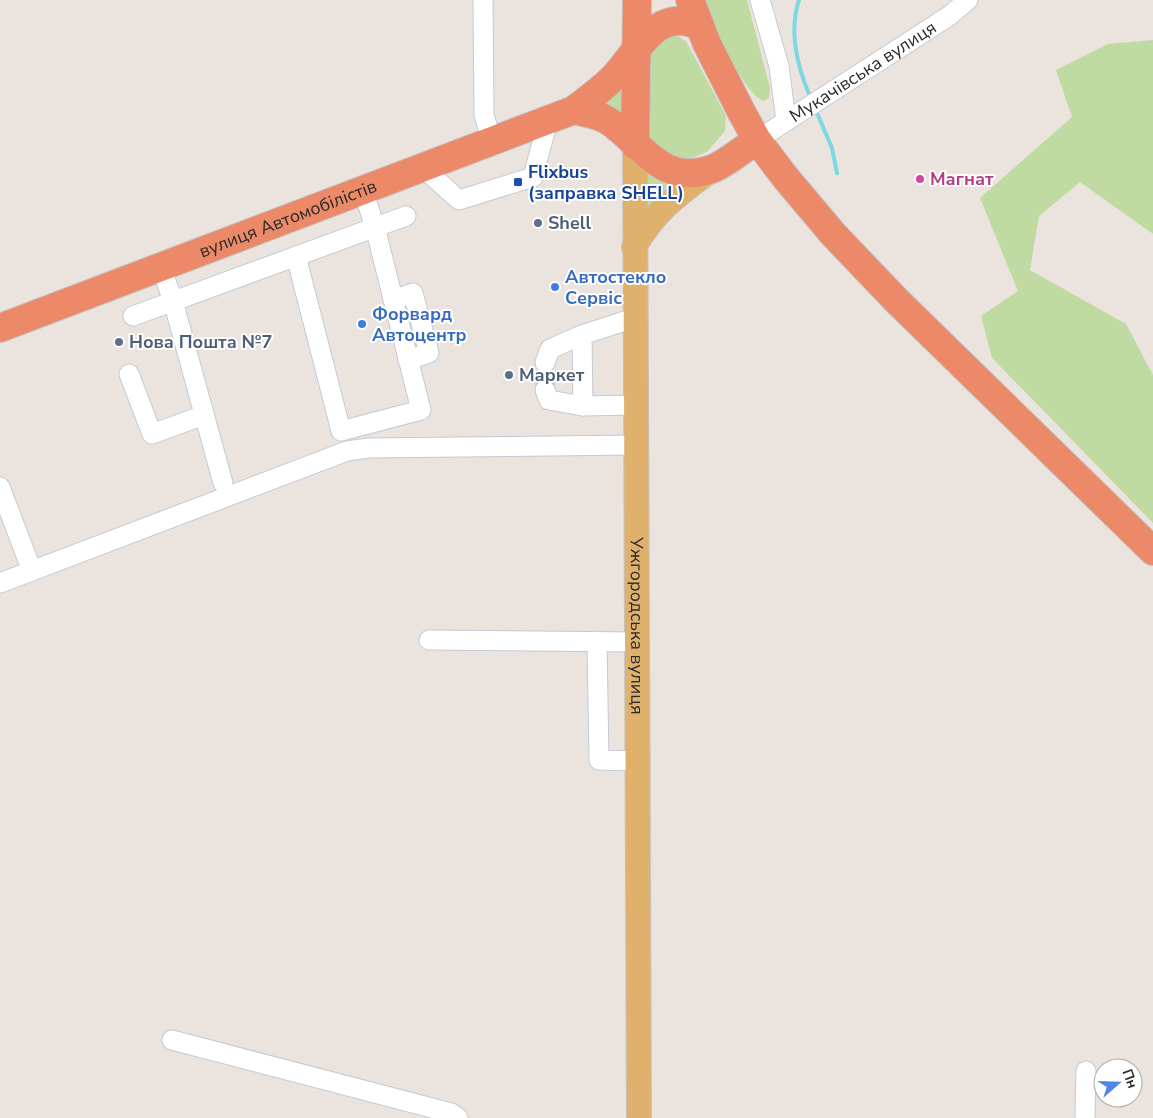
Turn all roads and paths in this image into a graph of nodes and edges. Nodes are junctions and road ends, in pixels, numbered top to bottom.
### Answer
1 (483, 0) edge
2 (637, 0) edge
3 (690, 0) edge
4 (760, 0) edge
5 (968, 0) edge
6 (699, 26) junction
7 (635, 53) junction
8 (574, 110) junction
9 (548, 120) junction
10 (786, 121) junction
11 (757, 140) junction
12 (492, 141) junction
13 (635, 145) junction
14 (422, 168) junction
15 (712, 169) junction
16 (363, 190) junction
17 (406, 216) dead end
18 (375, 227) junction
19 (634, 248) junction
20 (296, 256) junction
21 (161, 267) junction
22 (173, 301) junction
23 (133, 316) dead end
24 (634, 318) junction
25 (0, 328) edge
26 (582, 335) junction
27 (545, 363) tunnel mouth
28 (129, 374) dead end
29 (545, 390) dead end
30 (634, 405) junction
31 (583, 406) junction
32 (204, 415) junction
33 (635, 445) junction
34 (223, 483) dead end
35 (0, 487) edge
36 (1153, 551) edge
37 (32, 571) junction
38 (0, 583) edge
39 (429, 640) dead end
40 (597, 641) junction
41 (638, 642) junction
42 (638, 762) junction
43 (172, 1040) dead end
44 (1086, 1071) dead end
45 (458, 1118) edge
46 (639, 1118) edge
47 (1085, 1118) edge

1 - 12 street
2 - 7 highway
3 - 6 highway
4 - 10 street
5 - 10 street, Мукачівська вулиця
6 - 7 highway, вулиця Автомобілістів
6 - 11 highway
7 - 8 highway, вулиця Автомобілістів
7 - 13 highway
8 - 9 highway, вулиця Автомобілістів
8 - 13 highway
9 - 12 highway, вулиця Автомобілістів
9 - 14 street
10 - 11 street, Мукачівська вулиця
11 - 15 highway
11 - 36 highway
12 - 14 highway, вулиця Автомобілістів
13 - 15 highway
13 - 19 main road
14 - 16 highway, вулиця Автомобілістів
15 - 19 main road, Ужгородська вулиця
16 - 18 street
16 - 21 highway, вулиця Автомобілістів
17 - 18 street
18 - 20 street
18 - 20 street
19 - 24 main road, Ужгородська вулиця
20 - 22 street
21 - 22 street
21 - 25 highway, вулиця Автомобілістів
22 - 23 street
22 - 32 street
24 - 26 street
24 - 30 main road, Ужгородська вулиця
26 - 27 street
26 - 31 street
28 - 32 street
29 - 31 street
30 - 31 street
30 - 33 main road, Ужгородська вулиця
32 - 34 street
33 - 37 street
33 - 41 main road, Ужгородська вулиця
35 - 37 street
37 - 38 street
39 - 40 street
40 - 41 street
40 - 42 street
41 - 42 main road, Ужгородська вулиця
42 - 46 main road, Ужгородська вулиця
43 - 45 street
44 - 47 street

